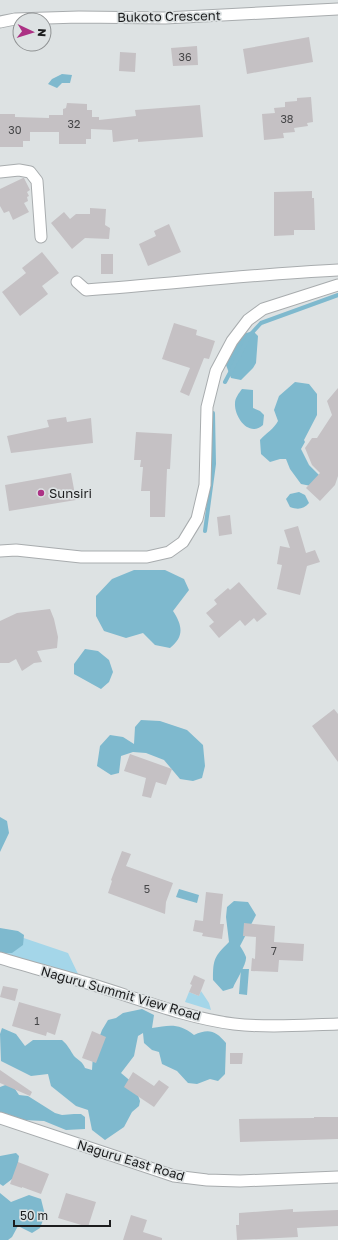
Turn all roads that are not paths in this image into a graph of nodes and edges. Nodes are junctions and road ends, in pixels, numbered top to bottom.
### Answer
1 (338, 9) edge
2 (0, 22) edge
3 (0, 172) edge
4 (41, 237) dead end
5 (338, 270) edge
6 (77, 282) dead end
7 (338, 285) edge
8 (0, 551) edge
9 (0, 958) edge
10 (338, 1024) edge
11 (0, 1118) edge
12 (338, 1177) edge

1 - 2 street, Bukoto Crescent
3 - 4 street
5 - 6 street
7 - 8 street
9 - 10 street, Naguru Summit View Road
11 - 12 street, Naguru East Road

